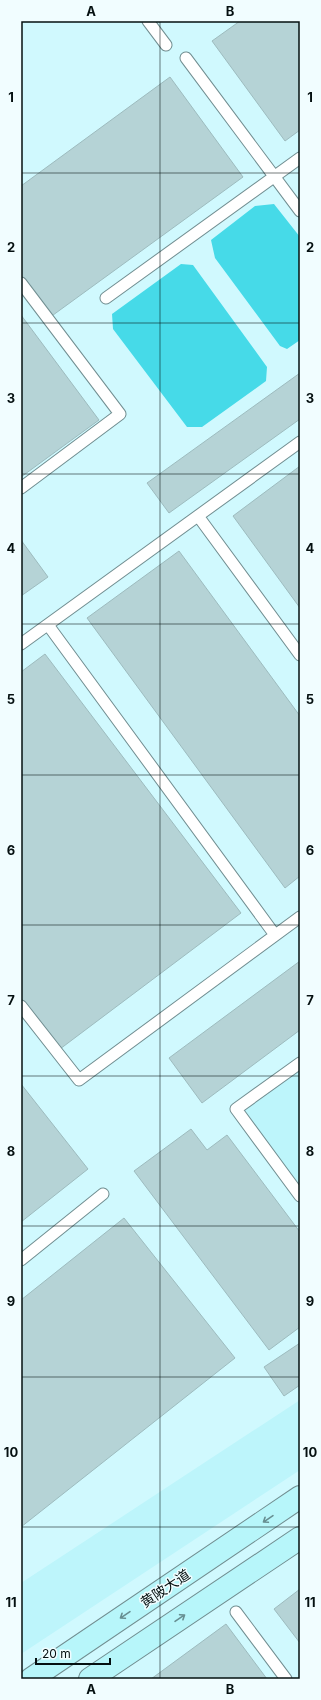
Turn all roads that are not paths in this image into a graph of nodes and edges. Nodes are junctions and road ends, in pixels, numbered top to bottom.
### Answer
1 (148, 21) edge
2 (166, 45) dead end
3 (186, 58) dead end
4 (300, 158) edge
5 (274, 177) junction
6 (300, 211) edge
7 (21, 283) edge
8 (106, 298) dead end
9 (300, 442) edge
10 (21, 488) edge
11 (198, 516) junction
12 (48, 625) junction
13 (21, 644) edge
14 (300, 655) edge
15 (300, 917) edge
16 (275, 935) junction
17 (21, 1006) edge
18 (300, 1063) edge
19 (103, 1194) dead end
20 (300, 1196) edge
21 (21, 1260) edge
22 (300, 1497) edge
23 (300, 1538) edge
24 (236, 1612) dead end
25 (31, 1679) edge
26 (90, 1679) edge
27 (286, 1679) edge

1 - 2 lane
3 - 5 lane
4 - 5 lane
5 - 6 lane
5 - 8 lane
7 - 10 lane
9 - 11 lane
11 - 12 lane
11 - 14 lane
12 - 13 lane
12 - 16 lane
15 - 16 lane
16 - 17 lane
18 - 20 lane
19 - 21 lane
22 -> 25 street, 黄陂大道
26 -> 23 street
24 - 27 lane

